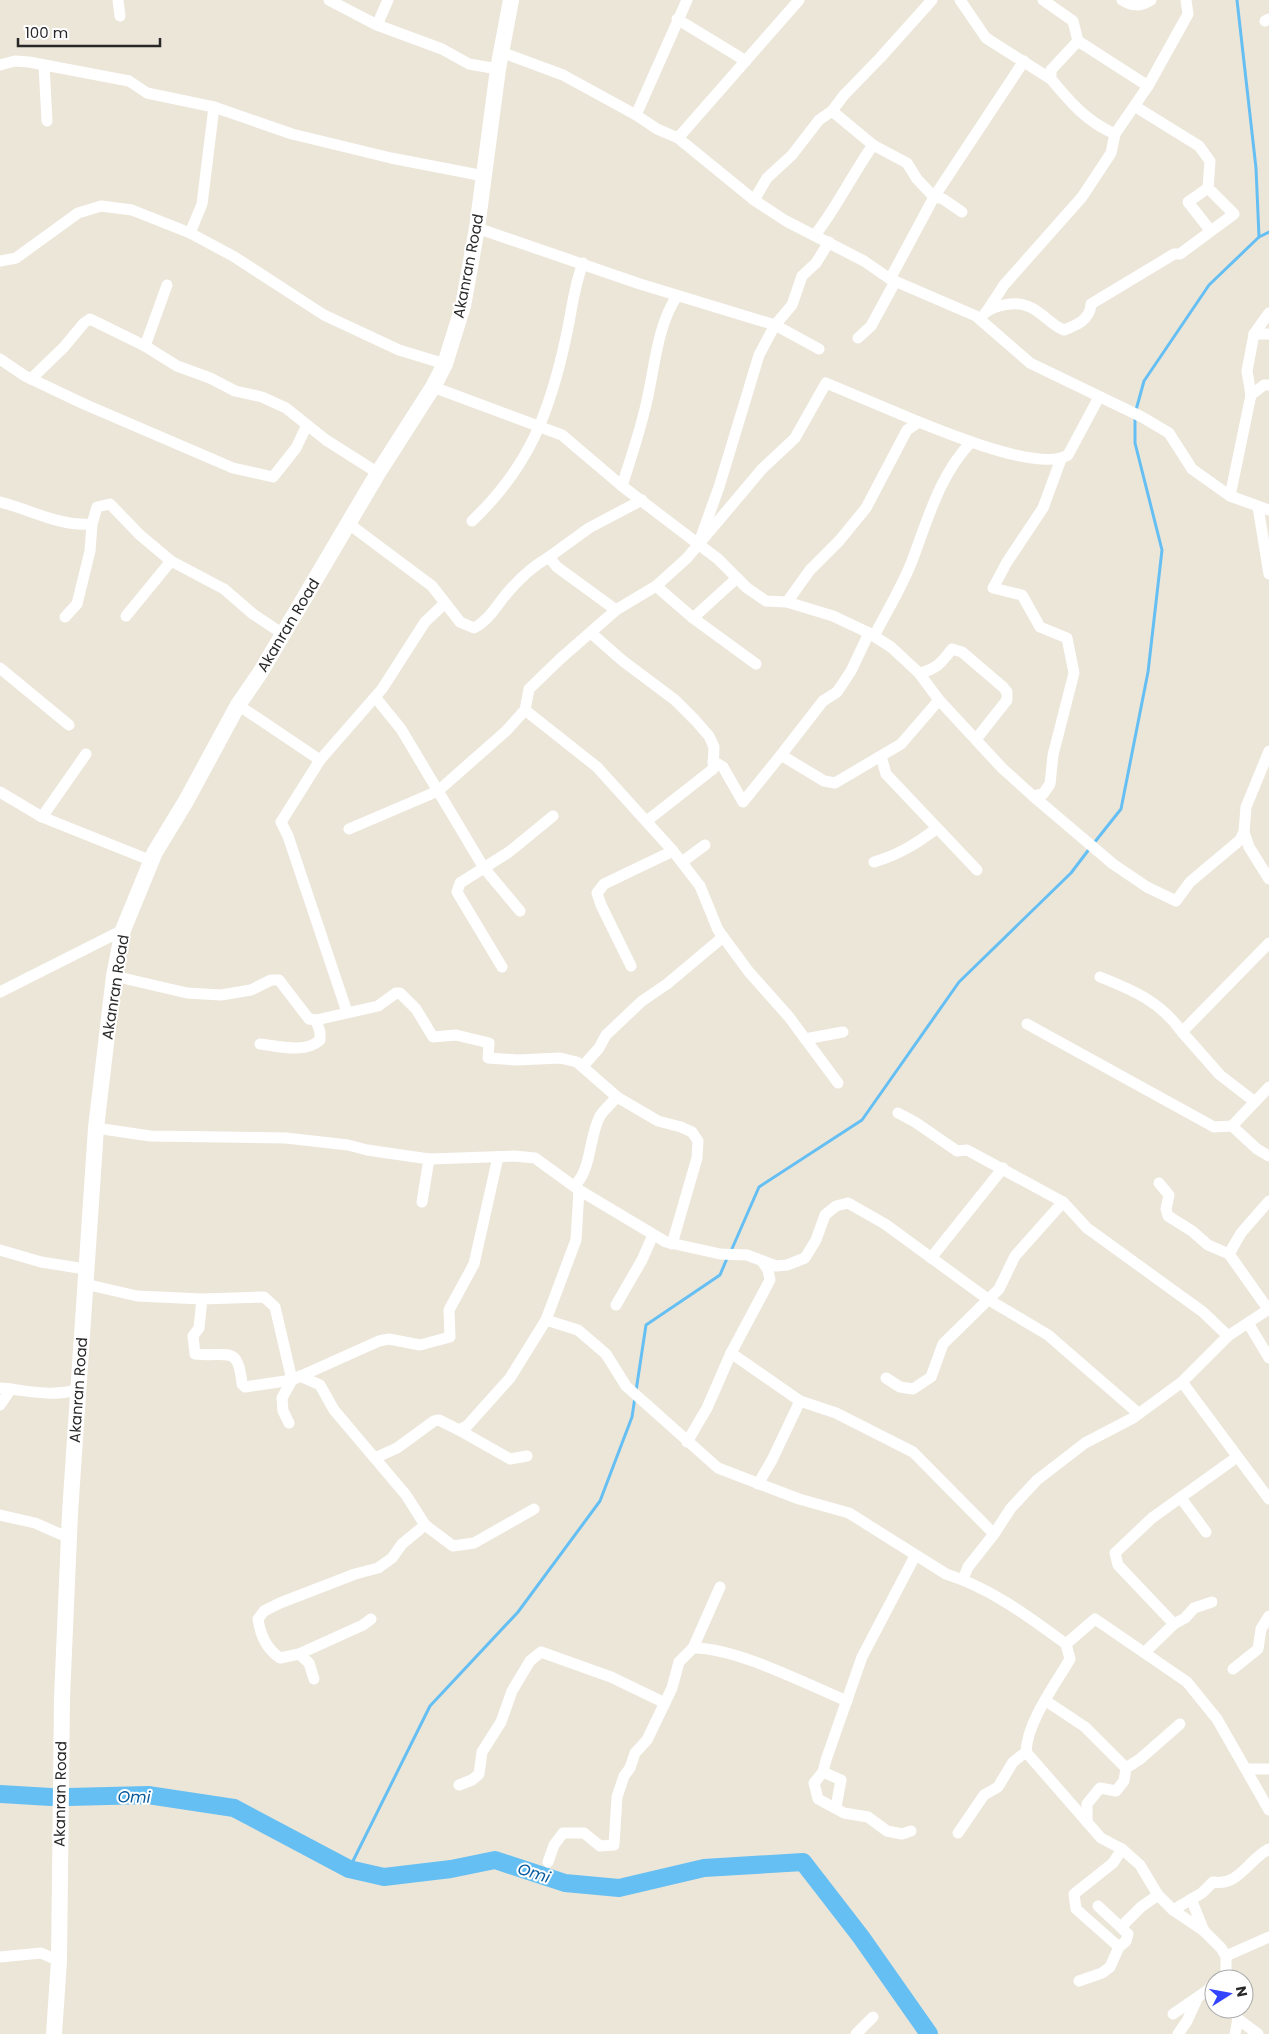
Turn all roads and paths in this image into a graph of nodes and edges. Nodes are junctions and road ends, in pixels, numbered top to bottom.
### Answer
1 (118, 0) edge
2 (329, 0) edge
3 (388, 0) edge
4 (511, 0) edge
5 (687, 0) edge
6 (799, 0) edge
7 (932, 0) edge
8 (960, 0) edge
9 (1043, 0) edge
10 (1122, 0) edge
11 (1151, 0) edge
12 (1186, 0) edge
13 (120, 16) dead end
14 (677, 19) junction
15 (377, 25) junction
16 (1078, 41) junction
17 (501, 52) junction
18 (746, 61) junction
19 (1024, 61) junction
20 (0, 64) edge
21 (44, 65) junction
22 (498, 70) junction
23 (1051, 79) junction
24 (1148, 86) junction
25 (214, 107) junction
26 (1136, 107) junction
27 (832, 111) junction
28 (636, 115) junction
29 (47, 121) dead end
30 (1115, 134) junction
31 (678, 138) junction
32 (873, 145) junction
33 (484, 176) junction
34 (1208, 188) junction
35 (934, 197) junction
36 (754, 200) junction
37 (962, 212) dead end
38 (477, 228) junction
39 (1210, 230) junction
40 (190, 233) junction
41 (815, 235) junction
42 (829, 242) junction
43 (0, 261) edge
44 (583, 263) junction
45 (892, 281) junction
46 (167, 286) dead end
47 (677, 296) junction
48 (1269, 313) edge
49 (983, 315) junction
50 (775, 325) junction
51 (1254, 334) junction
52 (1269, 334) edge
53 (858, 338) dead end
54 (145, 346) junction
55 (819, 349) dead end
56 (0, 359) edge
57 (445, 364) junction
58 (31, 379) junction
59 (1269, 385) edge
60 (433, 387) junction
61 (1251, 395) junction
62 (1099, 397) junction
63 (919, 422) junction
64 (307, 425) junction
65 (542, 426) junction
66 (970, 442) junction
67 (1061, 459) junction
68 (378, 473) junction
69 (622, 486) junction
70 (1230, 496) junction
71 (642, 500) junction
72 (0, 502) edge
73 (1263, 509) edge
74 (472, 521) dead end
75 (92, 524) junction
76 (349, 524) junction
77 (698, 545) junction
78 (549, 557) junction
79 (171, 560) junction
80 (1269, 574) edge
81 (737, 578) junction
82 (656, 586) junction
83 (787, 602) junction
84 (444, 604) junction
85 (616, 610) junction
86 (126, 616) dead end
87 (64, 617) dead end
88 (693, 618) junction
89 (591, 633) junction
90 (283, 634) junction
91 (872, 634) junction
92 (756, 664) dead end
93 (0, 668) edge
94 (919, 673) junction
95 (375, 697) junction
96 (940, 700) junction
97 (238, 705) junction
98 (526, 710) junction
99 (69, 725) dead end
100 (977, 738) junction
101 (1269, 751) edge
102 (86, 754) dead end
103 (781, 755) junction
104 (881, 756) junction
105 (320, 760) junction
106 (713, 761) junction
107 (438, 791) junction
108 (1033, 796) junction
109 (2, 798) edge
110 (553, 816) dead end
111 (42, 817) junction
112 (648, 820) junction
113 (349, 829) dead end
114 (936, 829) junction
115 (1244, 840) junction
116 (705, 845) dead end
117 (674, 851) junction
118 (152, 861) junction
119 (682, 862) junction
120 (874, 862) dead end
121 (484, 868) junction
122 (977, 870) dead end
123 (1269, 880) edge
124 (520, 911) dead end
125 (123, 930) junction
126 (723, 937) junction
127 (1269, 943) edge
128 (631, 966) dead end
129 (502, 967) dead end
130 (114, 976) junction
131 (1100, 977) dead end
132 (0, 992) edge
133 (347, 1012) junction
134 (316, 1020) junction
135 (1027, 1024) dead end
136 (843, 1032) dead end
137 (1182, 1032) junction
138 (805, 1039) junction
139 (260, 1044) dead end
140 (583, 1066) junction
141 (838, 1083) dead end
142 (1269, 1087) edge
143 (617, 1097) junction
144 (1255, 1102) junction
145 (898, 1113) dead end
146 (1232, 1126) junction
147 (96, 1128) junction
148 (1269, 1156) edge
149 (498, 1157) junction
150 (429, 1159) junction
151 (1003, 1168) junction
152 (1159, 1183) dead end
153 (577, 1188) junction
154 (1269, 1200) edge
155 (422, 1202) dead end
156 (1063, 1202) junction
157 (653, 1235) junction
158 (672, 1244) junction
159 (0, 1250) edge
160 (1229, 1254) junction
161 (931, 1258) junction
162 (762, 1261) junction
163 (85, 1277) junction
164 (202, 1300) junction
165 (988, 1300) junction
166 (616, 1305) dead end
167 (1269, 1309) edge
168 (546, 1320) junction
169 (1248, 1323) junction
170 (1228, 1336) junction
171 (731, 1353) junction
172 (1269, 1358) edge
173 (296, 1378) junction
174 (886, 1378) dead end
175 (1182, 1382) junction
176 (5, 1388) edge
177 (78, 1390) junction
178 (800, 1401) junction
179 (0, 1404) edge
180 (1138, 1412) junction
181 (289, 1423) dead end
182 (459, 1430) junction
183 (688, 1442) junction
184 (528, 1456) dead end
185 (1237, 1457) junction
186 (375, 1458) junction
187 (758, 1484) junction
188 (1181, 1498) junction
189 (1269, 1499) edge
190 (534, 1509) dead end
191 (0, 1515) edge
192 (425, 1525) junction
193 (1206, 1532) dead end
194 (994, 1534) junction
195 (69, 1538) junction
196 (915, 1556) junction
197 (963, 1579) junction
198 (720, 1586) dead end
199 (1212, 1602) dead end
200 (1269, 1616) edge
201 (370, 1618) dead end
202 (1174, 1624) junction
203 (1066, 1644) junction
204 (693, 1648) junction
205 (1146, 1652) junction
206 (299, 1654) junction
207 (1233, 1669) dead end
208 (314, 1679) dead end
209 (847, 1701) junction
210 (1046, 1701) junction
211 (665, 1703) junction
212 (1180, 1724) dead end
213 (1026, 1752) junction
214 (1126, 1768) junction
215 (1247, 1769) junction
216 (1269, 1769) edge
217 (824, 1772) junction
218 (459, 1785) dead end
219 (836, 1807) junction
220 (1269, 1810) edge
221 (1087, 1824) junction
222 (911, 1832) dead end
223 (958, 1833) dead end
224 (1122, 1849) junction
225 (1269, 1849) edge
226 (548, 1862) dead end
227 (1158, 1895) junction
228 (1191, 1899) junction
229 (1098, 1906) dead end
230 (1173, 1910) junction
231 (1122, 1926) junction
232 (1204, 1931) junction
233 (1269, 1937) edge
234 (1119, 1947) junction
235 (1226, 1956) junction
236 (0, 1957) edge
237 (58, 1961) junction
238 (1226, 1969) edge
239 (1079, 1981) dead end
240 (1204, 1992) edge
241 (1198, 1997) junction
242 (1173, 2014) dead end
243 (874, 2017) dead end
244 (1235, 2019) edge
245 (1241, 2019) edge
246 (54, 2034) edge
247 (856, 2034) edge
248 (1178, 2034) edge
249 (1235, 2034) edge
250 (1258, 2034) edge

1 - 13 street
2 - 15 street
3 - 15 street
4 - 17 main road, Akanran Road
5 - 14 street
6 - 18 street
7 - 27 street
8 - 19 street
9 - 16 street
10 - 11 street
12 - 24 street
14 - 18 street
14 - 28 street
15 - 22 street
16 - 23 street
16 - 24 street
17 - 22 main road, Akanran Road
17 - 28 street
18 - 31 street
19 - 23 street
19 - 35 street
20 - 21 street
21 - 25 street
21 - 29 street
22 - 33 main road, Akanran Road
23 - 30 street
24 - 26 street
25 - 33 street
25 - 40 street
26 - 30 street
26 - 34 street
27 - 32 street
27 - 36 street
28 - 31 street
30 - 49 street
31 - 36 street
32 - 35 street
32 - 41 street
33 - 38 main road, Akanran Road
34 - 39 street
34 - 39 street
35 - 37 street
35 - 45 street
36 - 41 street
38 - 44 street
38 - 57 main road, Akanran Road
39 - 49 street
40 - 43 street
40 - 57 street
41 - 42 street
42 - 45 street
42 - 50 street
44 - 47 street
44 - 65 street
45 - 49 street
45 - 53 street
46 - 54 street
47 - 50 street
47 - 69 street
48 - 51 street
49 - 62 street
50 - 55 street
50 - 77 street
51 - 52 street
51 - 61 street
54 - 58 street
54 - 64 street
56 - 58 street
57 - 60 main road, Akanran Road
58 - 64 street
59 - 61 street
60 - 65 street
60 - 68 main road, Akanran Road
61 - 70 street
62 - 67 street
62 - 70 street
63 - 66 street
63 - 77 street
63 - 83 street
64 - 68 street
65 - 69 street
65 - 74 street
66 - 67 street
66 - 91 street
67 - 108 street
68 - 76 main road, Akanran Road
69 - 71 street
70 - 73 street
71 - 77 street
71 - 78 street
72 - 75 street
73 - 80 street
75 - 79 street
75 - 87 street
76 - 84 street
76 - 90 main road, Akanran Road
77 - 81 street
77 - 82 street
78 - 84 street
78 - 85 street
79 - 86 street
79 - 90 street
81 - 83 street
81 - 88 street
82 - 85 street
82 - 88 street
83 - 91 street
84 - 95 street
85 - 89 street
88 - 92 street
89 - 98 street
89 - 106 street
90 - 97 main road, Akanran Road
91 - 94 street
91 - 103 street
93 - 99 street
94 - 96 street
94 - 100 street
95 - 105 street
95 - 107 street
96 - 100 street
96 - 104 street
97 - 105 street
97 - 118 main road, Akanran Road
98 - 107 street
98 - 112 street
100 - 108 street
101 - 115 street
102 - 111 street
103 - 104 street
103 - 106 street
104 - 114 street
105 - 133 street
106 - 112 street
107 - 113 street
107 - 121 street
108 - 115 street
109 - 111 street
110 - 121 street
111 - 118 street
112 - 117 street
114 - 120 street
114 - 122 street
115 - 123 street
116 - 119 street
117 - 119 street
117 - 128 street
118 - 125 main road, Akanran Road
119 - 126 street
121 - 124 street
121 - 129 street
125 - 130 main road, Akanran Road
125 - 132 street
126 - 138 street
126 - 140 street
127 - 137 street
130 - 134 street
130 - 147 main road, Akanran Road
131 - 137 street
133 - 134 street
133 - 140 street
134 - 139 street
135 - 146 street
136 - 138 street
137 - 144 street
138 - 141 street
140 - 143 street
142 - 144 street
143 - 153 street
143 - 158 street
144 - 146 street
145 - 151 street
146 - 148 street
147 - 150 street
147 - 163 main road, Akanran Road
149 - 150 street
149 - 153 street
149 - 173 street
150 - 155 street
151 - 156 street
151 - 161 street
152 - 160 street
153 - 157 street
153 - 168 street
154 - 160 street
156 - 165 street
156 - 170 street
157 - 158 street
157 - 166 street
158 - 162 street
159 - 163 street
160 - 167 street
161 - 162 street
161 - 165 street
162 - 171 street
163 - 164 street
163 - 177 main road, Akanran Road
164 - 173 street
164 - 173 street
165 - 174 street
165 - 180 street
167 - 169 street
168 - 182 street
168 - 183 street
169 - 170 street
169 - 172 street
170 - 175 street
171 - 178 street
171 - 183 street
173 - 181 street
173 - 186 street
175 - 180 street
175 - 185 street
176 - 177 street
176 - 179 street
177 - 195 main road, Akanran Road
178 - 187 street
178 - 194 street
180 - 194 street
182 - 184 street
182 - 186 street
183 - 187 street
185 - 188 street
185 - 189 street
186 - 192 street
187 - 196 street
188 - 193 street
188 - 202 street
190 - 192 street
191 - 195 street
192 - 206 street
194 - 197 street
195 - 237 main road, Akanran Road
196 - 197 street
196 - 209 street
197 - 203 street
198 - 204 street
199 - 202 street
200 - 207 street
201 - 206 street
202 - 205 street
203 - 205 street
203 - 210 street
204 - 209 street
204 - 211 street
205 - 215 street
206 - 208 street
209 - 217 street
210 - 213 street
210 - 214 street
211 - 218 street
211 - 226 street
212 - 214 street
213 - 221 street
213 - 223 street
214 - 221 street
215 - 216 street
215 - 220 street
217 - 219 street
217 - 219 street
219 - 222 street
221 - 224 street
224 - 227 street
224 - 234 street
225 - 228 street
227 - 230 street
227 - 231 street
228 - 230 street
228 - 232 street
229 - 231 street
230 - 232 street
231 - 234 street
232 - 235 street
233 - 235 street
234 - 239 street
235 - 238 street
236 - 237 street
237 - 246 main road, Akanran Road
240 - 241 street
241 - 242 street
241 - 248 street
243 - 247 street
244 - 249 street
245 - 250 street

